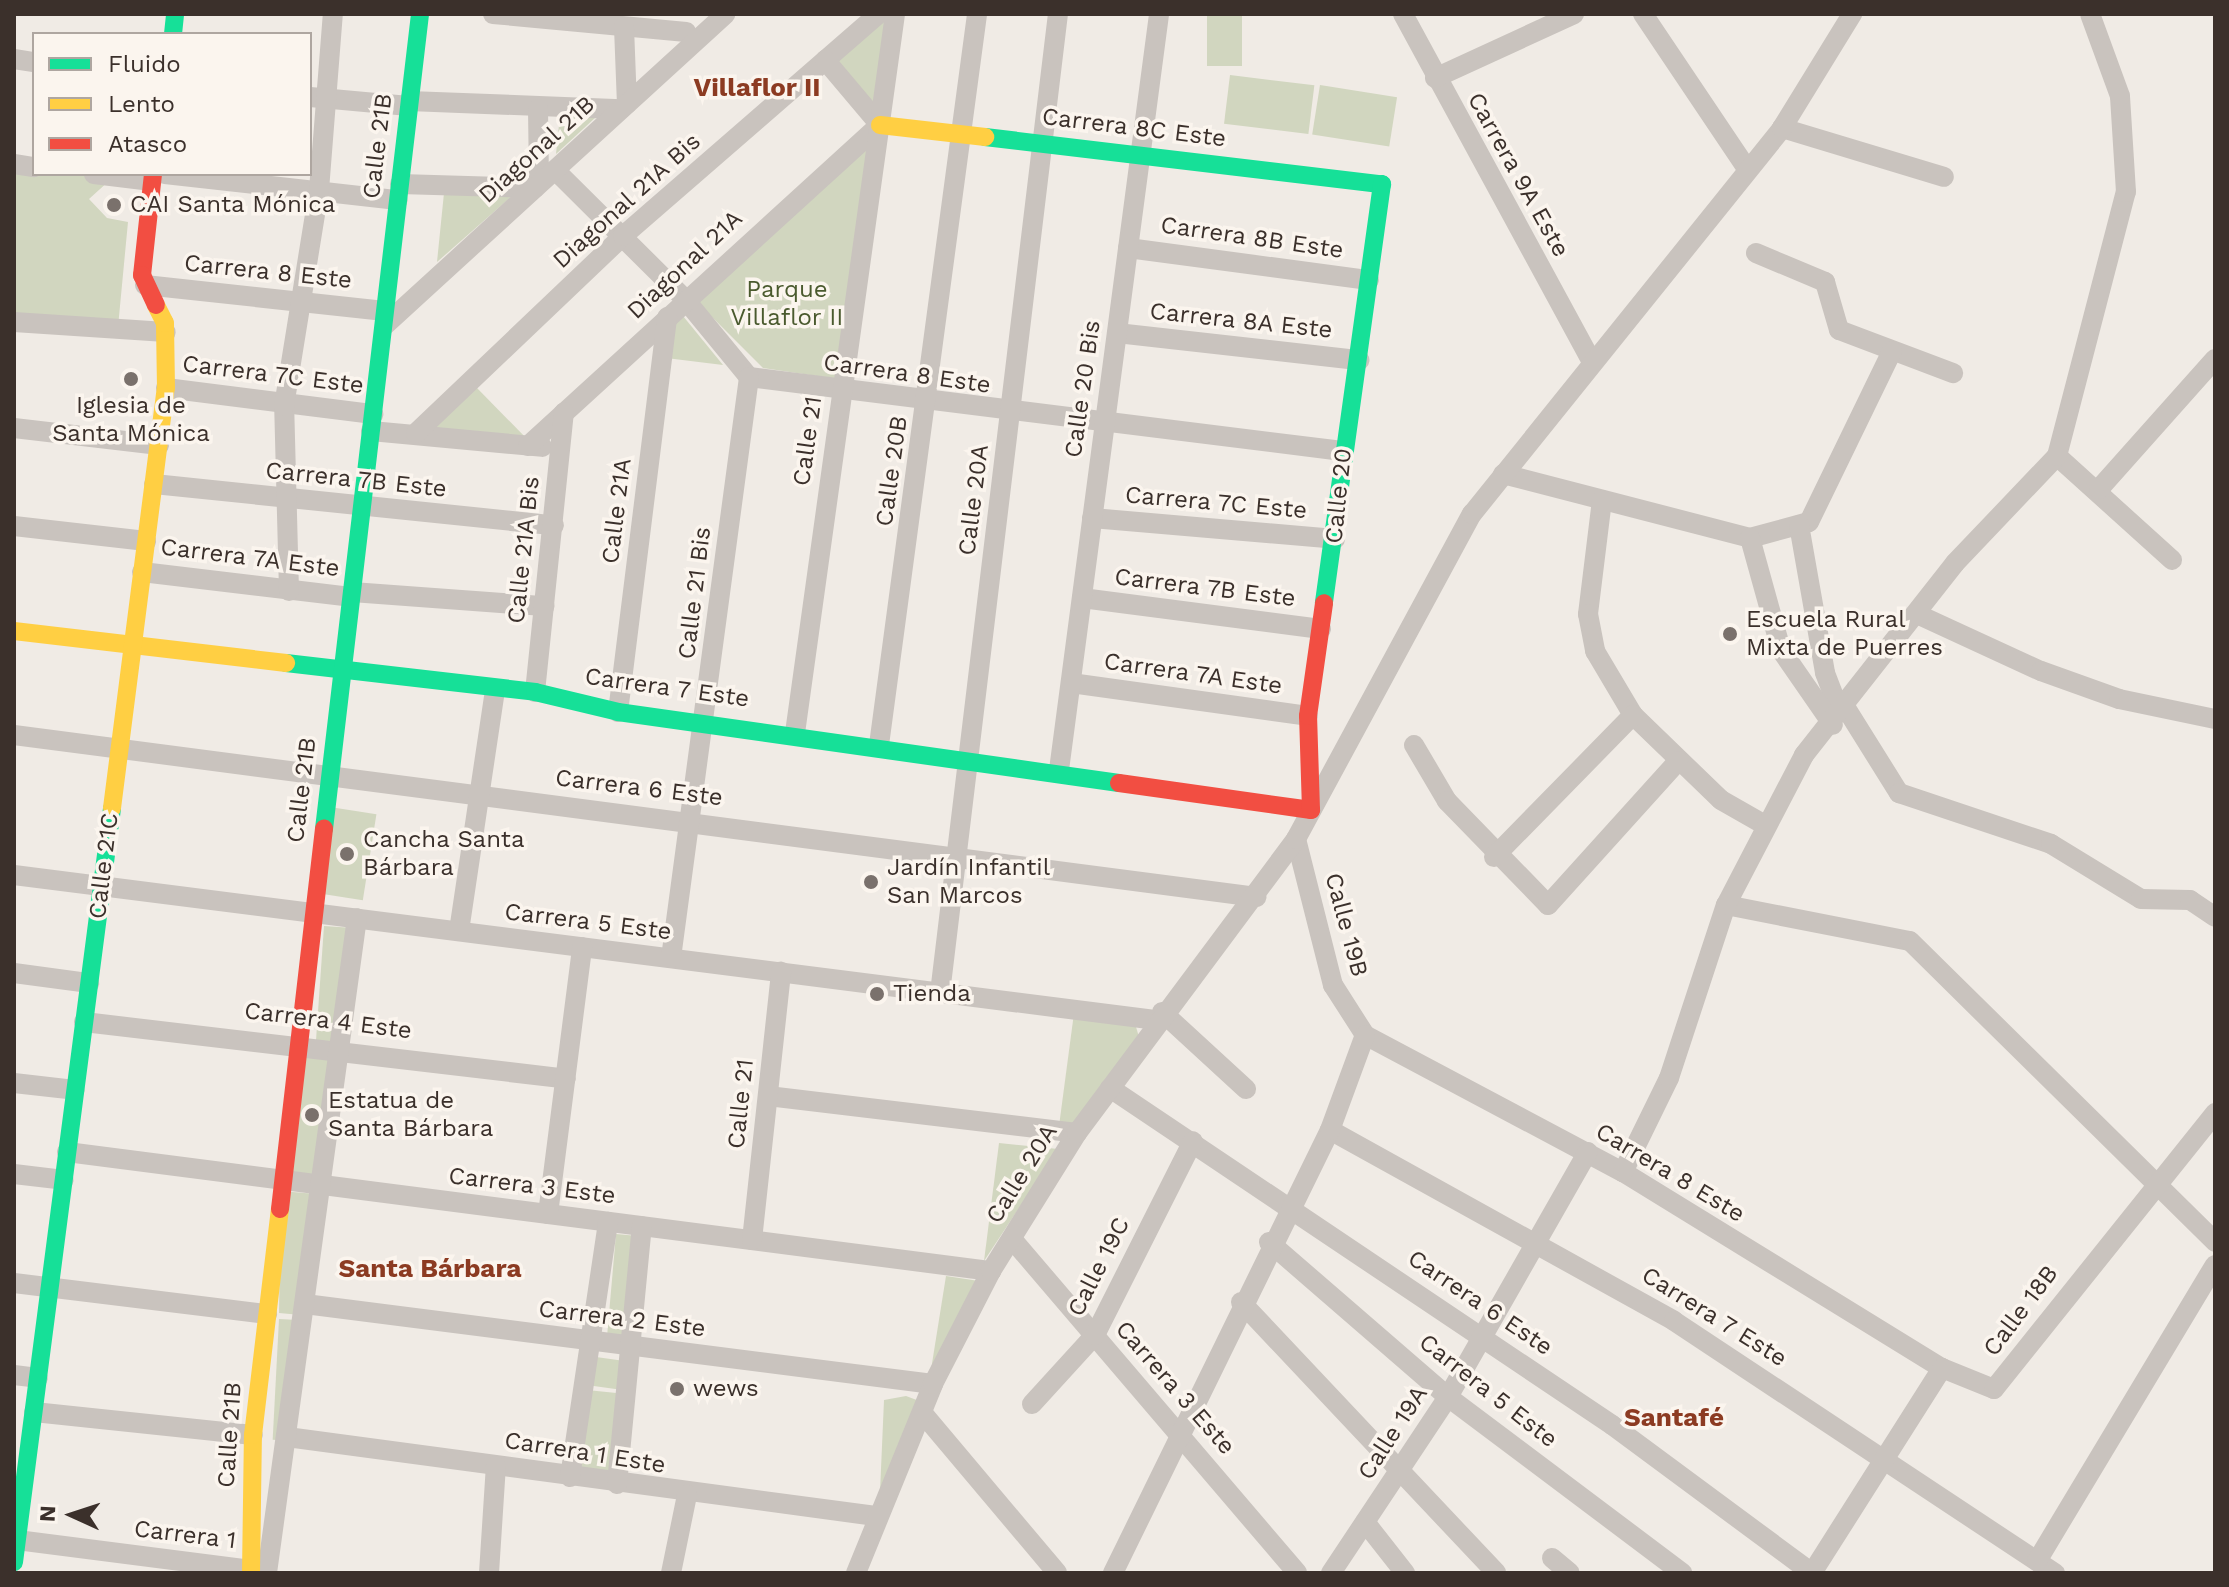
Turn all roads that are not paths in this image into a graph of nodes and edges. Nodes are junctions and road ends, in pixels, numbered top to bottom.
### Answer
1 (333, 14) edge
2 (420, 14) edge
3 (493, 14) edge
4 (725, 14) edge
5 (878, 14) edge
6 (895, 14) edge
7 (977, 14) edge
8 (1058, 14) edge
9 (1159, 14) edge
10 (1403, 14) edge
11 (1574, 14) edge
12 (1643, 14) edge
13 (1852, 14) edge
14 (2093, 16) edge
15 (624, 27) junction
16 (687, 32) edge
17 (825, 60) junction
18 (1435, 78) junction
19 (318, 98) edge
20 (409, 104) junction
21 (624, 107) junction
22 (538, 109) junction
23 (880, 125) junction
24 (1782, 128) junction
25 (964, 134) junction
26 (1043, 144) junction
27 (1140, 155) junction
28 (1747, 169) junction
29 (157, 176) edge
30 (1944, 177) dead end
31 (543, 180) junction
32 (1382, 184) joint
33 (319, 190) junction
34 (399, 192) junction
35 (623, 236) junction
36 (1128, 248) junction
37 (1756, 253) dead end
38 (1369, 280) junction
39 (145, 285) junction
40 (684, 298) junction
41 (304, 300) junction
42 (667, 317) junction
43 (385, 318) junction
44 (14, 322) edge
45 (166, 332) junction
46 (1117, 333) junction
47 (1892, 351) junction
48 (1359, 360) junction
49 (1591, 360) junction
50 (2214, 367) edge
51 (1953, 373) dead end
52 (749, 377) junction
53 (166, 388) junction
54 (841, 392) junction
55 (928, 400) junction
56 (284, 406) junction
57 (564, 413) junction
58 (1010, 414) junction
59 (372, 422) junction
60 (1105, 424) junction
61 (14, 428) edge
62 (416, 433) junction
63 (159, 445) junction
64 (528, 446) junction
65 (561, 449) junction
66 (1342, 451) junction
67 (2057, 456) junction
68 (1503, 474) junction
69 (154, 484) junction
70 (2099, 489) junction
71 (286, 500) junction
72 (1602, 500) junction
73 (362, 507) junction
74 (1092, 518) junction
75 (554, 525) junction
76 (1799, 525) junction
77 (14, 526) edge
78 (1750, 538) junction
79 (1335, 539) junction
80 (146, 541) junction
81 (2172, 560) dead end
82 (142, 572) junction
83 (289, 591) junction
84 (352, 594) junction
85 (1082, 598) junction
86 (544, 606) junction
87 (1919, 615) junction
88 (1321, 629) junction
89 (14, 631) edge
90 (133, 646) junction
91 (343, 669) junction
92 (1071, 683) junction
93 (495, 690) junction
94 (535, 692) junction
95 (618, 712) junction
96 (1838, 713) junction
97 (1633, 715) junction
98 (1308, 716) junction
99 (2215, 719) edge
100 (705, 720) junction
101 (795, 733) junction
102 (14, 735) edge
103 (879, 745) junction
104 (1414, 745) dead end
105 (119, 749) junction
106 (969, 757) junction
107 (1678, 761) junction
108 (1059, 770) junction
109 (330, 774) junction
110 (478, 793) junction
111 (1311, 810) junction
112 (689, 820) junction
113 (1763, 824) junction
114 (1296, 839) junction
115 (957, 857) junction
116 (1494, 857) junction
117 (14, 875) edge
118 (102, 885) junction
119 (1256, 897) junction
120 (1726, 905) junction
121 (314, 913) junction
122 (2215, 917) edge
123 (357, 918) junction
124 (459, 931) junction
125 (582, 947) junction
126 (671, 958) junction
127 (781, 972) junction
128 (14, 973) edge
129 (89, 983) junction
130 (940, 993) junction
131 (1159, 1016) junction
132 (84, 1022) junction
133 (1365, 1035) junction
134 (299, 1043) junction
135 (338, 1047) junction
136 (566, 1079) junction
137 (14, 1083) edge
138 (1110, 1088) junction
139 (1246, 1089) dead end
140 (75, 1090) junction
141 (768, 1096) junction
142 (2215, 1113) edge
143 (1330, 1130) junction
144 (1077, 1133) junction
145 (1193, 1141) junction
146 (67, 1152) junction
147 (1588, 1152) junction
148 (1623, 1172) junction
149 (14, 1174) edge
150 (64, 1180) junction
151 (283, 1180) junction
152 (2157, 1181) junction
153 (320, 1185) junction
154 (1291, 1206) junction
155 (548, 1214) junction
156 (608, 1222) junction
157 (642, 1226) junction
158 (2212, 1235) edge
159 (1012, 1239) junction
160 (752, 1240) junction
161 (1538, 1240) junction
162 (1269, 1242) junction
163 (2215, 1265) edge
164 (991, 1271) junction
165 (14, 1283) edge
166 (50, 1287) junction
167 (1241, 1302) junction
168 (305, 1304) junction
169 (267, 1314) junction
170 (1095, 1335) junction
171 (1483, 1337) junction
172 (591, 1342) junction
173 (630, 1347) junction
174 (1942, 1368) junction
175 (14, 1375) edge
176 (38, 1378) junction
177 (933, 1384) junction
178 (1448, 1397) junction
179 (1032, 1404) dead end
180 (34, 1412) junction
181 (925, 1416) junction
182 (1178, 1432) junction
183 (253, 1435) junction
184 (287, 1437) junction
185 (1887, 1457) junction
186 (496, 1466) junction
187 (1400, 1471) junction
188 (570, 1477) junction
189 (617, 1484) junction
190 (687, 1495) junction
191 (876, 1516) junction
192 (1365, 1522) junction
193 (17, 1540) junction
194 (1552, 1558) dead end
195 (2037, 1561) junction
196 (14, 1562) edge
197 (257, 1572) edge
198 (489, 1573) edge
199 (671, 1573) edge
200 (856, 1573) edge
201 (1057, 1573) edge
202 (1113, 1573) edge
203 (1297, 1573) edge
204 (1331, 1573) edge
205 (1405, 1573) edge
206 (1496, 1573) edge
207 (1570, 1573) edge
208 (1682, 1573) edge
209 (1812, 1573) edge
210 (2055, 1573) edge

1 - 19 street
2 - 20 street, Calle 21B
3 - 15 street
4 - 16 street, Diagonal 21B
5 - 17 street, Diagonal 21A Bis
6 - 23 street, Calle 21
7 - 25 street, Calle 20B
8 - 26 street, Calle 20A
9 - 27 street, Calle 20 Bis
10 - 18 street, Carrera 9A Este
11 - 18 street
12 - 28 street
13 - 24 street
14 - 67 street
15 - 16 street
15 - 21 street
16 - 21 street, Diagonal 21B
17 - 23 street
17 - 35 street, Diagonal 21A Bis
18 - 49 street, Carrera 9A Este
19 - 20 street
19 - 33 street
20 - 22 street
20 - 34 street, Calle 21B
21 - 22 street
21 - 31 street, Diagonal 21B
22 - 31 street
23 - 25 street, Carrera 8C Este
23 - 40 street, Diagonal 21A
23 - 54 street, Calle 21
24 - 28 street
24 - 30 street
25 - 26 street, Carrera 8C Este
25 - 55 street, Calle 20B
26 - 27 street, Carrera 8C Este
26 - 58 street, Calle 20A
27 - 32 street, Carrera 8C Este
27 - 36 street, Calle 20 Bis
28 - 49 street
29 - 33 street
29 - 39 street, Calle 21C
31 - 34 street
31 - 35 street
31 - 43 street, Diagonal 21B
32 - 38 street, Calle 20
33 - 34 street
33 - 41 street
34 - 43 street, Calle 21B
35 - 40 street
35 - 62 street, Diagonal 21A Bis
36 - 38 street, Carrera 8B Este
36 - 46 street, Calle 20 Bis
37 - 47 street
38 - 48 street, Calle 20
39 - 41 street, Carrera 8 Este
39 - 45 street, Calle 21C
40 - 42 street, Diagonal 21A
40 - 52 street
41 - 43 street, Carrera 8 Este
41 - 56 street
42 - 57 street, Diagonal 21A
42 - 95 street, Calle 21A
43 - 59 street, Calle 21B
44 - 45 street
45 - 53 street, Calle 21C
46 - 48 street, Carrera 8A Este
46 - 60 street, Calle 20 Bis
47 - 51 street
47 - 76 street
48 - 66 street, Calle 20
49 - 68 street
50 - 70 street
52 - 54 street, Carrera 8 Este
52 - 100 street, Calle 21 Bis
53 - 56 street, Carrera 7C Este
53 - 63 street, Calle 21C
54 - 55 street, Carrera 8 Este
54 - 101 street, Calle 21
55 - 58 street, Carrera 8 Este
55 - 103 street, Calle 20B
56 - 59 street, Carrera 7C Este
56 - 71 street
57 - 64 street, Diagonal 21A
57 - 65 street, Calle 21A Bis
58 - 60 street, Carrera 8 Este
58 - 106 street, Calle 20A
59 - 62 street, Carrera 7C Este
59 - 73 street, Calle 21B
60 - 66 street, Carrera 8 Este
60 - 74 street, Calle 20 Bis
61 - 63 street
62 - 64 street, Carrera 7C Este
63 - 69 street, Calle 21C
64 - 65 street, Carrera 7C Este
65 - 75 street, Calle 21A Bis
66 - 79 street, Calle 20
67 - 70 street
67 - 87 street
68 - 72 street
68 - 111 street
69 - 71 street, Carrera 7B Este
69 - 80 street, Calle 21C
70 - 81 street
71 - 73 street, Carrera 7B Este
71 - 83 street
72 - 78 street
72 - 97 street
73 - 75 street, Carrera 7B Este
73 - 84 street, Calle 21B
74 - 79 street, Carrera 7C Este
74 - 85 street, Calle 20 Bis
75 - 86 street, Calle 21A Bis
76 - 78 street
76 - 96 street
77 - 80 street, Carrera 7A Este
78 - 96 street
79 - 88 street, Calle 20
80 - 82 street, Calle 21C
82 - 83 street, Carrera 7A Este
82 - 90 street, Calle 21C
83 - 84 street, Carrera 7A Este
84 - 86 street, Carrera 7A Este
84 - 91 street, Calle 21B
85 - 88 street, Carrera 7B Este
85 - 92 street, Calle 20 Bis
86 - 94 street, Calle 21A Bis
87 - 96 street
87 - 99 street
88 - 98 street, Calle 20
89 - 90 street, Carrera 7 Este
90 - 91 street, Carrera 7 Este
90 - 105 street, Calle 21C
91 - 93 street, Carrera 7 Este
91 - 109 street, Calle 21B
92 - 98 street, Carrera 7A Este
92 - 108 street, Calle 20 Bis
93 - 94 street, Carrera 7 Este
93 - 110 street
94 - 95 street, Carrera 7 Este
95 - 100 street, Carrera 7 Este
96 - 113 street
96 - 122 street
97 - 107 street
97 - 116 street
98 - 111 street, Calle 20
100 - 101 street, Carrera 7 Este
100 - 112 street, Calle 21 Bis
101 - 103 street, Carrera 7 Este
102 - 105 street, Carrera 6 Este
103 - 106 street, Carrera 7 Este
104 - 116 street
105 - 109 street, Carrera 6 Este
105 - 118 street, Calle 21C
106 - 108 street, Carrera 7 Este
106 - 115 street, Calle 20A
107 - 113 street
107 - 116 street
108 - 111 street, Carrera 7 Este
109 - 110 street, Carrera 6 Este
109 - 121 street, Calle 21B
110 - 112 street, Carrera 6 Este
110 - 124 street
111 - 114 street
112 - 115 street, Carrera 6 Este
112 - 126 street, Calle 21 Bis
113 - 120 street
114 - 119 street, Calle 20A
114 - 133 street, Calle 19B
115 - 119 street, Carrera 6 Este
115 - 130 street, Calle 20A
117 - 118 street, Carrera 5 Este
118 - 121 street, Carrera 5 Este
118 - 129 street, Calle 21C
119 - 131 street, Calle 20A
120 - 148 street
120 - 152 street
121 - 123 street, Carrera 5 Este
121 - 134 street, Calle 21B
123 - 124 street, Carrera 5 Este
123 - 135 street
124 - 125 street, Carrera 5 Este
125 - 126 street, Carrera 5 Este
125 - 136 street
126 - 127 street, Carrera 5 Este
127 - 130 street, Carrera 5 Este
127 - 141 street, Calle 21
128 - 129 street
129 - 132 street, Calle 21C
130 - 131 street, Carrera 5 Este
131 - 138 street, Calle 20A
131 - 139 street
132 - 134 street, Carrera 4 Este
132 - 140 street, Calle 21C
133 - 143 street
133 - 147 street, Carrera 8 Este
134 - 135 street, Carrera 4 Este
134 - 151 street, Calle 21B
135 - 136 street, Carrera 4 Este
135 - 153 street
136 - 155 street
137 - 140 street
138 - 144 street, Calle 20A
138 - 145 street, Carrera 6 Este
140 - 146 street, Calle 21C
141 - 144 street
141 - 160 street, Calle 21
142 - 152 street
143 - 154 street
143 - 161 street, Carrera 7 Este
144 - 159 street, Calle 20A
145 - 154 street, Carrera 6 Este
145 - 170 street, Calle 19C
146 - 150 street, Calle 21C
146 - 151 street, Carrera 3 Este
147 - 148 street, Carrera 8 Este
147 - 161 street, Calle 19A
148 - 174 street, Carrera 8 Este
149 - 150 street
150 - 166 street, Calle 21C
151 - 153 street, Carrera 3 Este
151 - 169 street, Calle 21B
152 - 158 street
152 - 174 street, Calle 18B
153 - 155 street, Carrera 3 Este
153 - 168 street
154 - 162 street
154 - 171 street, Carrera 6 Este
155 - 156 street, Carrera 3 Este
156 - 157 street, Carrera 3 Este
156 - 172 street
157 - 160 street, Carrera 3 Este
157 - 173 street
159 - 164 street, Calle 20A
159 - 170 street, Carrera 3 Este
160 - 164 street, Carrera 3 Este
161 - 171 street, Calle 19A
161 - 185 street, Carrera 7 Este
162 - 167 street
162 - 178 street, Carrera 5 Este
163 - 195 street
164 - 177 street, Calle 20A
165 - 166 street
166 - 169 street
166 - 176 street, Calle 21C
167 - 182 street
167 - 187 street
168 - 172 street, Carrera 2 Este
168 - 184 street
169 - 183 street, Calle 21B
170 - 179 street, Calle 19C
170 - 182 street, Carrera 3 Este
171 - 178 street, Calle 19A
171 - 209 street, Carrera 6 Este
172 - 173 street, Carrera 2 Este
172 - 188 street
173 - 177 street, Carrera 2 Este
173 - 189 street
174 - 185 street
175 - 176 street
176 - 180 street, Calle 21C
177 - 181 street, Calle 20A
178 - 187 street, Calle 19A
178 - 208 street, Carrera 5 Este
180 - 183 street
180 - 193 street, Calle 21C
181 - 191 street, Calle 20A
181 - 201 street
182 - 202 street
182 - 203 street, Carrera 3 Este
183 - 197 street, Calle 21B
184 - 186 street, Carrera 1 Este
184 - 197 street
185 - 195 street, Carrera 7 Este
185 - 209 street
186 - 188 street, Carrera 1 Este
186 - 198 street
187 - 192 street, Calle 19A
187 - 206 street
188 - 189 street, Carrera 1 Este
189 - 190 street, Carrera 1 Este
190 - 191 street, Carrera 1 Este
190 - 199 street
191 - 200 street, Calle 20A
192 - 204 street, Calle 19A
192 - 205 street
193 - 196 street, Calle 21C
193 - 197 street, Carrera 1
194 - 207 street
195 - 210 street, Carrera 7 Este

